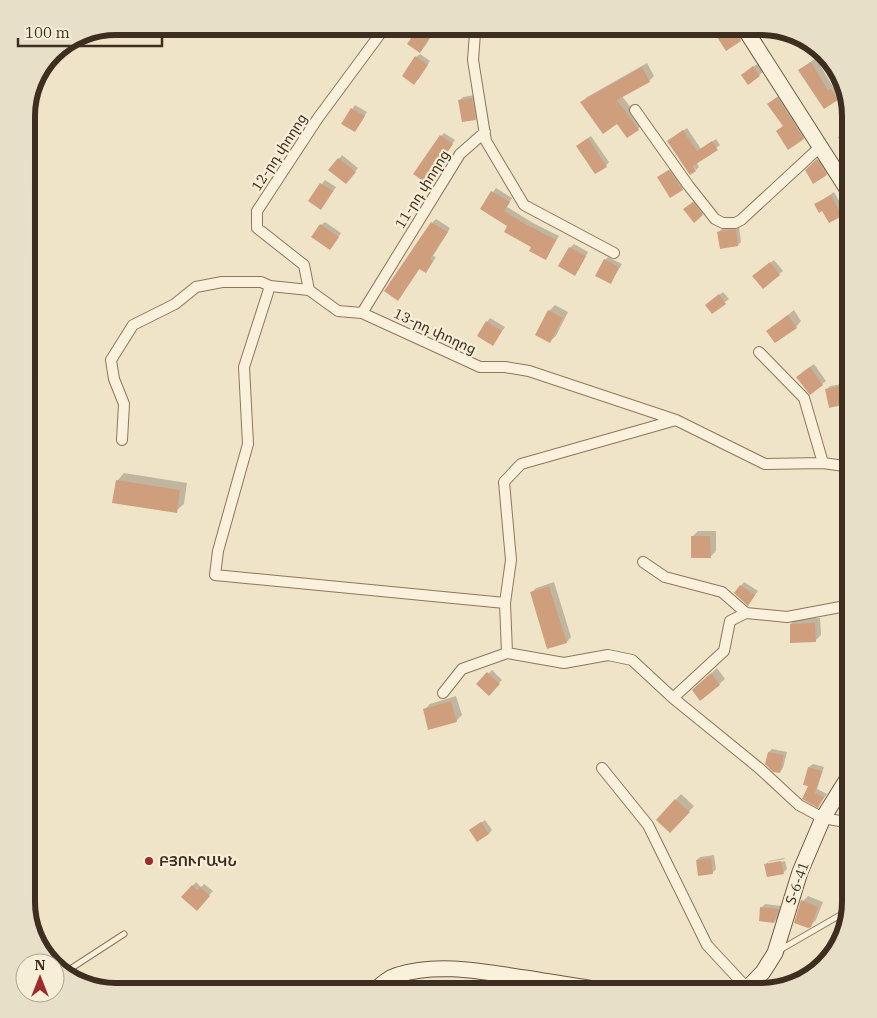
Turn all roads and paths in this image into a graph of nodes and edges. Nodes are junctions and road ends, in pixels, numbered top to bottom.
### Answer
1 (379, 35) edge
2 (474, 35) edge
3 (749, 35) edge
4 (635, 110) dead end
5 (485, 132) junction
6 (820, 147) junction
7 (842, 178) edge
8 (614, 253) dead end
9 (270, 286) junction
10 (309, 290) junction
11 (362, 313) junction
12 (759, 352) dead end
13 (676, 420) junction
14 (122, 440) dead end
15 (823, 463) junction
16 (842, 466) edge
17 (643, 562) dead end
18 (505, 603) junction
19 (842, 607) edge
20 (746, 613) junction
21 (507, 653) junction
22 (443, 693) dead end
23 (673, 698) junction
24 (602, 768) dead end
25 (842, 787) edge
26 (822, 818) junction
27 (842, 821) edge
28 (840, 915) edge
29 (124, 934) dead end
30 (775, 953) junction
31 (71, 969) edge
32 (383, 983) edge
33 (557, 983) edge
34 (740, 983) edge
35 (753, 983) edge

1 - 10 street, 12-րդ փողոց
2 - 5 street
3 - 6 main road
4 - 6 street
5 - 8 street
5 - 11 street, 11-րդ փողոց
6 - 7 main road
9 - 10 street
9 - 14 street
9 - 18 street
10 - 11 street, 13-րդ փողոց
11 - 13 street, 13-րդ փողոց
12 - 15 street
13 - 15 street, 13-րդ փողոց
13 - 18 street
15 - 16 street, 13-րդ փողոց
17 - 20 street
18 - 21 street
19 - 20 street
20 - 23 street
21 - 22 street
21 - 23 street
23 - 26 street
24 - 34 street
25 - 26 main road, Տ-6-41 / Տ-6-41
26 - 27 street
26 - 30 main road, Տ-6-41 / Տ-6-41
28 - 30 lane
29 - 31 lane
30 - 35 main road, Տ-6-41 / Տ-6-41
32 - 33 main road

